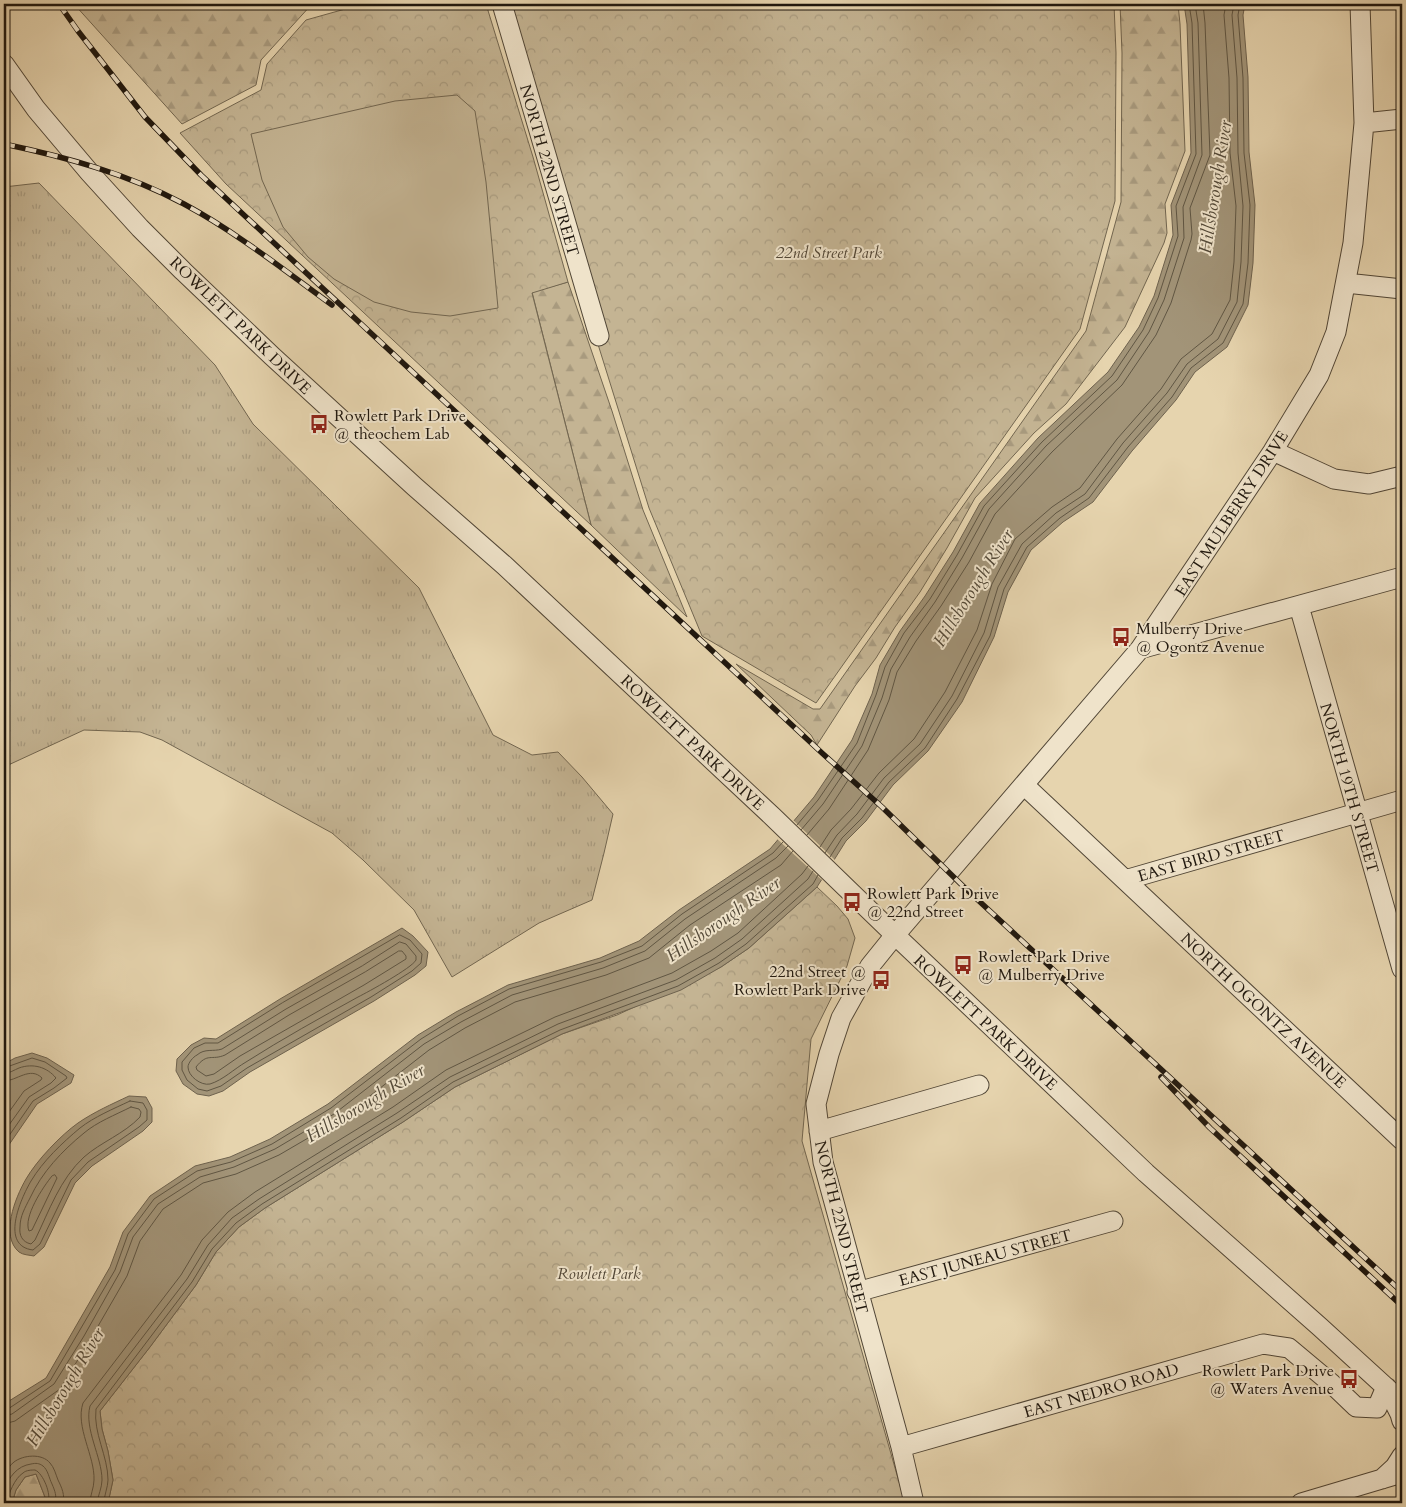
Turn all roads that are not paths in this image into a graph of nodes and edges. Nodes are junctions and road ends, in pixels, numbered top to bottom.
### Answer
1 (502, 4) edge
2 (1360, 4) edge
3 (4, 64) edge
4 (1402, 119) edge
5 (1364, 123) junction
6 (1346, 284) junction
7 (1402, 289) edge
8 (599, 336) dead end
9 (1273, 451) junction
10 (1402, 476) edge
11 (1402, 577) edge
12 (1299, 606) junction
13 (1140, 649) junction
14 (1024, 785) junction
15 (1402, 800) edge
16 (1357, 813) junction
17 (1125, 880) junction
18 (895, 935) junction
19 (1402, 969) edge
20 (979, 1085) dead end
21 (818, 1131) junction
22 (1401, 1137) edge
23 (1113, 1221) dead end
24 (857, 1292) junction
25 (1386, 1387) junction
26 (1402, 1402) edge
27 (1402, 1421) edge
28 (901, 1447) junction
29 (1402, 1456) edge
30 (1402, 1474) edge
31 (1381, 1480) junction
32 (1356, 1496) edge
33 (914, 1503) edge
34 (1301, 1503) edge

1 - 8 street, NORTH 22ND STREET
2 - 5 street, EAST MULBERRY DRIVE
3 - 18 street, ROWLETT PARK DRIVE
4 - 5 street
5 - 6 street, EAST MULBERRY DRIVE
6 - 7 street
6 - 9 street, EAST MULBERRY DRIVE
9 - 10 street
9 - 13 street, EAST MULBERRY DRIVE
11 - 12 street
12 - 13 street
12 - 16 street, NORTH 19TH STREET
13 - 14 street, EAST MULBERRY DRIVE
14 - 17 street, EAST BIRD STREET
14 - 18 street, EAST MULBERRY DRIVE
15 - 16 street, EAST BIRD STREET
16 - 17 street, EAST BIRD STREET
16 - 19 street, NORTH 19TH STREET
17 - 22 street, NORTH OGONTZ AVENUE
18 - 21 street, NORTH 22ND STREET
18 - 25 street, ROWLETT PARK DRIVE
20 - 21 street
21 - 24 street, NORTH 22ND STREET
23 - 24 street, EAST JUNEAU STREET
24 - 28 street, NORTH 22ND STREET
25 - 26 street, ROWLETT PARK DRIVE
25 - 27 street
25 - 28 street, EAST NEDRO ROAD
28 - 33 street, NORTH 22ND STREET
29 - 31 street
30 - 31 street
31 - 32 street
32 - 34 street

